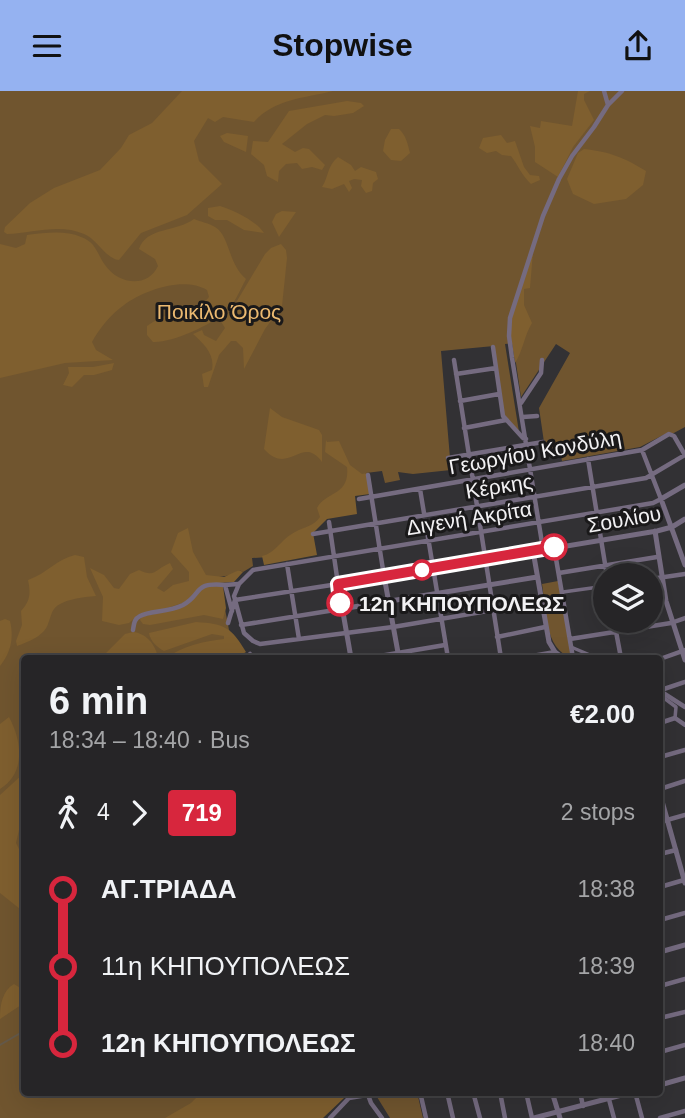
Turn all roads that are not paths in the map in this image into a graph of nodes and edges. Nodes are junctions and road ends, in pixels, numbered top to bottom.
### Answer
1 (604, 91) edge
2 (622, 91) edge
3 (608, 105) junction
4 (493, 347) dead end
5 (454, 360) dead end
6 (542, 360) dead end
7 (496, 369) junction
8 (456, 374) junction
9 (499, 394) junction
10 (460, 401) junction
11 (521, 404) junction
12 (537, 416) dead end
13 (523, 417) junction
14 (506, 420) junction
15 (464, 428) junction
16 (526, 441) junction
17 (543, 442) dead end
18 (642, 450) junction
19 (468, 454) junction
20 (685, 455) edge
21 (449, 458) dead end
22 (588, 459) junction
23 (530, 470) junction
24 (368, 475) dead end
25 (651, 475) junction
26 (473, 479) junction
27 (685, 485) edge
28 (593, 487) junction
29 (420, 489) junction
30 (372, 496) junction
31 (534, 496) junction
32 (359, 499) dead end
33 (662, 499) junction
34 (477, 505) junction
35 (597, 513) junction
36 (424, 514) junction
37 (685, 519) edge
38 (329, 522) dead end
39 (539, 523) junction
40 (377, 524) junction
41 (672, 527) junction
42 (330, 531) junction
43 (655, 531) junction
44 (481, 532) junction
45 (313, 534) dead end
46 (601, 540) junction
47 (429, 542) junction
48 (554, 547) junction
49 (381, 549) junction
50 (543, 549) junction
51 (533, 551) junction
52 (684, 555) edge
53 (334, 556) junction
54 (657, 557) junction
55 (485, 559) junction
56 (606, 563) edge
57 (619, 563) edge
58 (658, 563) edge
59 (287, 564) junction
60 (685, 565) edge
61 (593, 567) edge
62 (433, 568) junction
63 (559, 573) junction
64 (685, 574) edge
65 (384, 576) junction
66 (537, 577) junction
67 (663, 578) edge
68 (239, 584) junction
69 (338, 584) junction
70 (225, 585) junction
71 (488, 585) junction
72 (663, 587) edge
73 (593, 588) edge
74 (291, 591) junction
75 (562, 593) junction
76 (437, 594) junction
77 (235, 600) junction
78 (388, 602) junction
79 (541, 602) junction
80 (341, 609) junction
81 (492, 610) junction
82 (232, 612) junction
83 (295, 616) junction
84 (441, 618) junction
85 (685, 618) edge
86 (228, 623) dead end
87 (671, 623) junction
88 (663, 624) edge
89 (241, 625) junction
90 (393, 627) junction
91 (545, 627) junction
92 (132, 630) dead end
93 (346, 633) junction
94 (616, 633) joint
95 (497, 637) junction
96 (299, 639) junction
97 (570, 639) junction
98 (445, 645) junction
99 (571, 647) junction
100 (684, 651) edge
101 (555, 652) junction
102 (350, 655) edge
103 (399, 655) edge
104 (403, 655) edge
105 (447, 655) edge
106 (500, 655) edge
107 (542, 655) edge
108 (559, 655) edge
109 (572, 655) edge
110 (590, 655) edge
111 (620, 655) edge
112 (663, 658) edge
113 (685, 660) edge
114 (685, 682) edge
115 (663, 691) edge
116 (663, 694) edge
117 (663, 695) edge
118 (685, 707) edge
119 (675, 718) junction
120 (663, 722) edge
121 (685, 725) edge
122 (685, 750) edge
123 (663, 756) edge
124 (685, 782) edge
125 (663, 790) edge
126 (663, 803) edge
127 (685, 815) edge
128 (667, 820) junction
129 (663, 821) edge
130 (685, 848) edge
131 (676, 850) junction
132 (663, 854) edge
133 (685, 881) edge
134 (663, 886) edge
135 (685, 913) edge
136 (663, 919) edge
137 (685, 945) edge
138 (663, 951) edge
139 (685, 979) edge
140 (663, 985) edge
141 (685, 1012) edge
142 (663, 1017) edge
143 (685, 1045) edge
144 (663, 1051) edge
145 (685, 1078) edge
146 (663, 1084) edge
147 (358, 1096) edge
148 (369, 1096) edge
149 (421, 1096) edge
150 (448, 1096) edge
151 (474, 1096) edge
152 (501, 1096) edge
153 (527, 1096) edge
154 (553, 1096) edge
155 (581, 1096) edge
156 (606, 1096) edge
157 (608, 1096) edge
158 (635, 1096) edge
159 (583, 1106) junction
160 (568, 1110) junction
161 (685, 1111) edge
162 (558, 1115) edge
163 (330, 1118) edge
164 (382, 1118) edge
165 (426, 1118) edge
166 (453, 1118) edge
167 (480, 1118) edge
168 (505, 1118) edge
169 (533, 1118) edge
170 (570, 1118) edge
171 (614, 1118) edge
172 (642, 1118) edge
173 (660, 1118) edge

1 - 3 street
2 - 3 street
3 - 11 street
4 - 7 street
5 - 8 street
6 - 11 street
7 - 8 street
7 - 9 street
8 - 10 street
9 - 10 street
9 - 14 street
10 - 15 street
11 - 13 street
12 - 13 street
13 - 16 street
14 - 15 street
14 - 16 street
15 - 19 street
16 - 17 street
16 - 19 street
16 - 23 street
18 - 20 street, Γεωργίου Κονδύλη
18 - 22 street, Γεωργίου Κονδύλη
18 - 25 street
19 - 21 street
19 - 26 street
20 - 25 street, Κέρκης
22 - 23 street, Γεωργίου Κονδύλη
22 - 28 street
23 - 26 street, Γεωργίου Κονδύλη
23 - 31 street
24 - 30 street
25 - 28 street, Κέρκης
25 - 33 street
26 - 29 street, Γεωργίου Κονδύλη
26 - 34 street
27 - 33 street, Διγενή Ακρίτα
28 - 31 street, Κέρκης
28 - 35 street
29 - 30 street, Γεωργίου Κονδύλη
29 - 36 street
30 - 32 street, Γεωργίου Κονδύλη
30 - 40 street
31 - 34 street, Κέρκης
31 - 39 street
33 - 35 street, Διγενή Ακρίτα
33 - 41 street
34 - 36 street, Κέρκης
34 - 44 street
35 - 39 street, Διγενή Ακρίτα
35 - 46 street
36 - 40 street, Κέρκης
36 - 47 street
37 - 41 street, Σουλίου
38 - 42 street
39 - 44 street, Διγενή Ακρίτα
39 - 50 street
40 - 42 street, Κέρκης
40 - 49 street
41 - 43 street, Σουλίου
41 - 52 street
42 - 45 street, Κέρκης
42 - 53 street
43 - 46 street, Σουλίου
43 - 54 street
44 - 47 street, Διγενή Ακρίτα
44 - 55 street
46 - 48 street, Σουλίου
46 - 56 street
47 - 49 street, Διγενή Ακρίτα
47 - 62 street
48 - 50 street, Σουλίου
48 - 63 street
49 - 53 street, Διγενή Ακρίτα
49 - 65 street
50 - 51 street, Σουλίου
51 - 55 street, Σουλίου
51 - 66 street
52 - 60 street
53 - 59 street, Διγενή Ακρίτα
53 - 69 street
54 - 57 street
54 - 58 street
55 - 62 street, Σουλίου
55 - 71 street
59 - 68 street, Διγενή Ακρίτα
59 - 74 street
61 - 63 street
62 - 65 street, Σουλίου
62 - 76 street
63 - 75 street
64 - 67 street
65 - 69 street, Σουλίου
65 - 78 street
66 - 71 street
66 - 79 street
68 - 70 street
68 - 77 street
69 - 74 street, Σουλίου
69 - 80 street
70 - 82 street
70 - 92 street
71 - 76 street
71 - 81 street
72 - 87 street
73 - 75 street
74 - 77 street, Σουλίου
74 - 83 street
75 - 97 street
76 - 78 street
76 - 84 street
77 - 82 street
77 - 89 street
78 - 80 street
78 - 90 street
79 - 81 street
79 - 91 street
80 - 83 street
80 - 93 street
81 - 84 street
81 - 95 street
82 - 86 street
83 - 89 street
83 - 96 street
84 - 90 street
84 - 98 street
85 - 87 street
87 - 88 street
87 - 100 street
89 - 96 street
90 - 93 street
90 - 103 street
91 - 95 street
91 - 101 street
93 - 96 street
93 - 102 street
94 - 97 street
94 - 111 street
95 - 106 street
97 - 99 street
98 - 104 street
98 - 105 street
99 - 109 street
99 - 110 street
100 - 112 street
100 - 113 street
101 - 107 street
101 - 108 street
114 - 115 street
116 - 118 street
117 - 119 street
119 - 120 street
119 - 121 street
122 - 123 street
124 - 125 street
126 - 128 street
127 - 128 street
128 - 129 street
128 - 131 street
130 - 131 street
131 - 132 street
131 - 133 street
133 - 134 street
135 - 136 street
137 - 138 street
139 - 140 street
141 - 142 street
143 - 144 street
145 - 146 street
147 - 163 street
148 - 164 street
149 - 165 street
150 - 166 street
151 - 167 street
152 - 168 street
153 - 169 street
154 - 162 street
155 - 159 street
156 - 159 street
157 - 171 street
158 - 172 street
159 - 160 street
160 - 162 street
160 - 170 street
161 - 173 street
162 - 169 street

